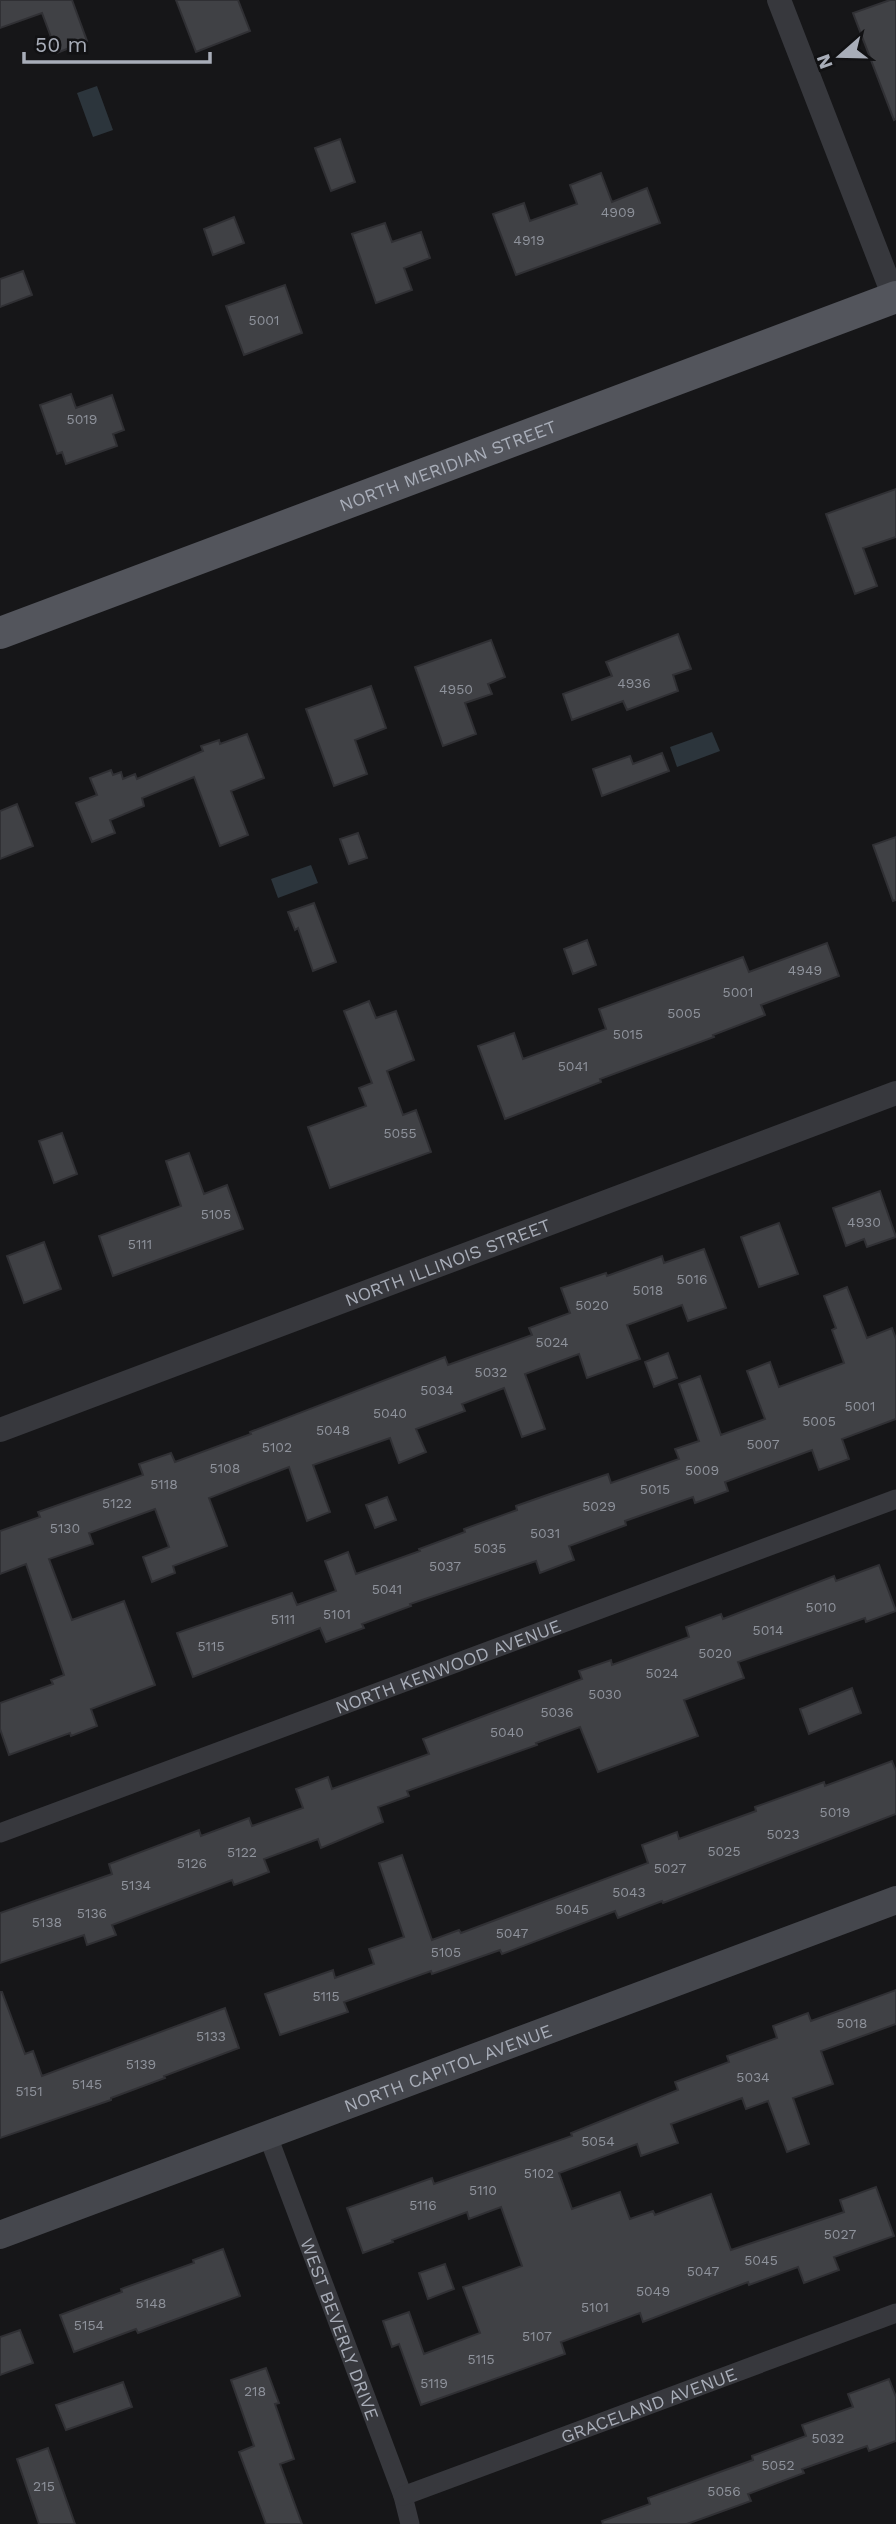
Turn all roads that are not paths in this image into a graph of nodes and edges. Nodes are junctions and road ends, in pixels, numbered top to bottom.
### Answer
1 (779, 0) edge
2 (895, 299) edge
3 (0, 633) edge
4 (896, 1093) edge
5 (0, 1430) edge
6 (896, 1499) edge
7 (0, 1833) edge
8 (896, 1900) edge
9 (268, 2136) junction
10 (0, 2235) edge
11 (896, 2314) edge
12 (403, 2496) junction
13 (410, 2524) edge

1 - 2 street
2 - 3 main road, NORTH MERIDIAN STREET
4 - 5 street, NORTH ILLINOIS STREET
6 - 7 street, NORTH KENWOOD AVENUE
8 - 9 main road, NORTH CAPITOL AVENUE
9 - 10 main road, NORTH CAPITOL AVENUE
9 - 12 street, WEST BEVERLY DRIVE
11 - 12 street, GRACELAND AVENUE
12 - 13 street, WEST BEVERLY DRIVE

